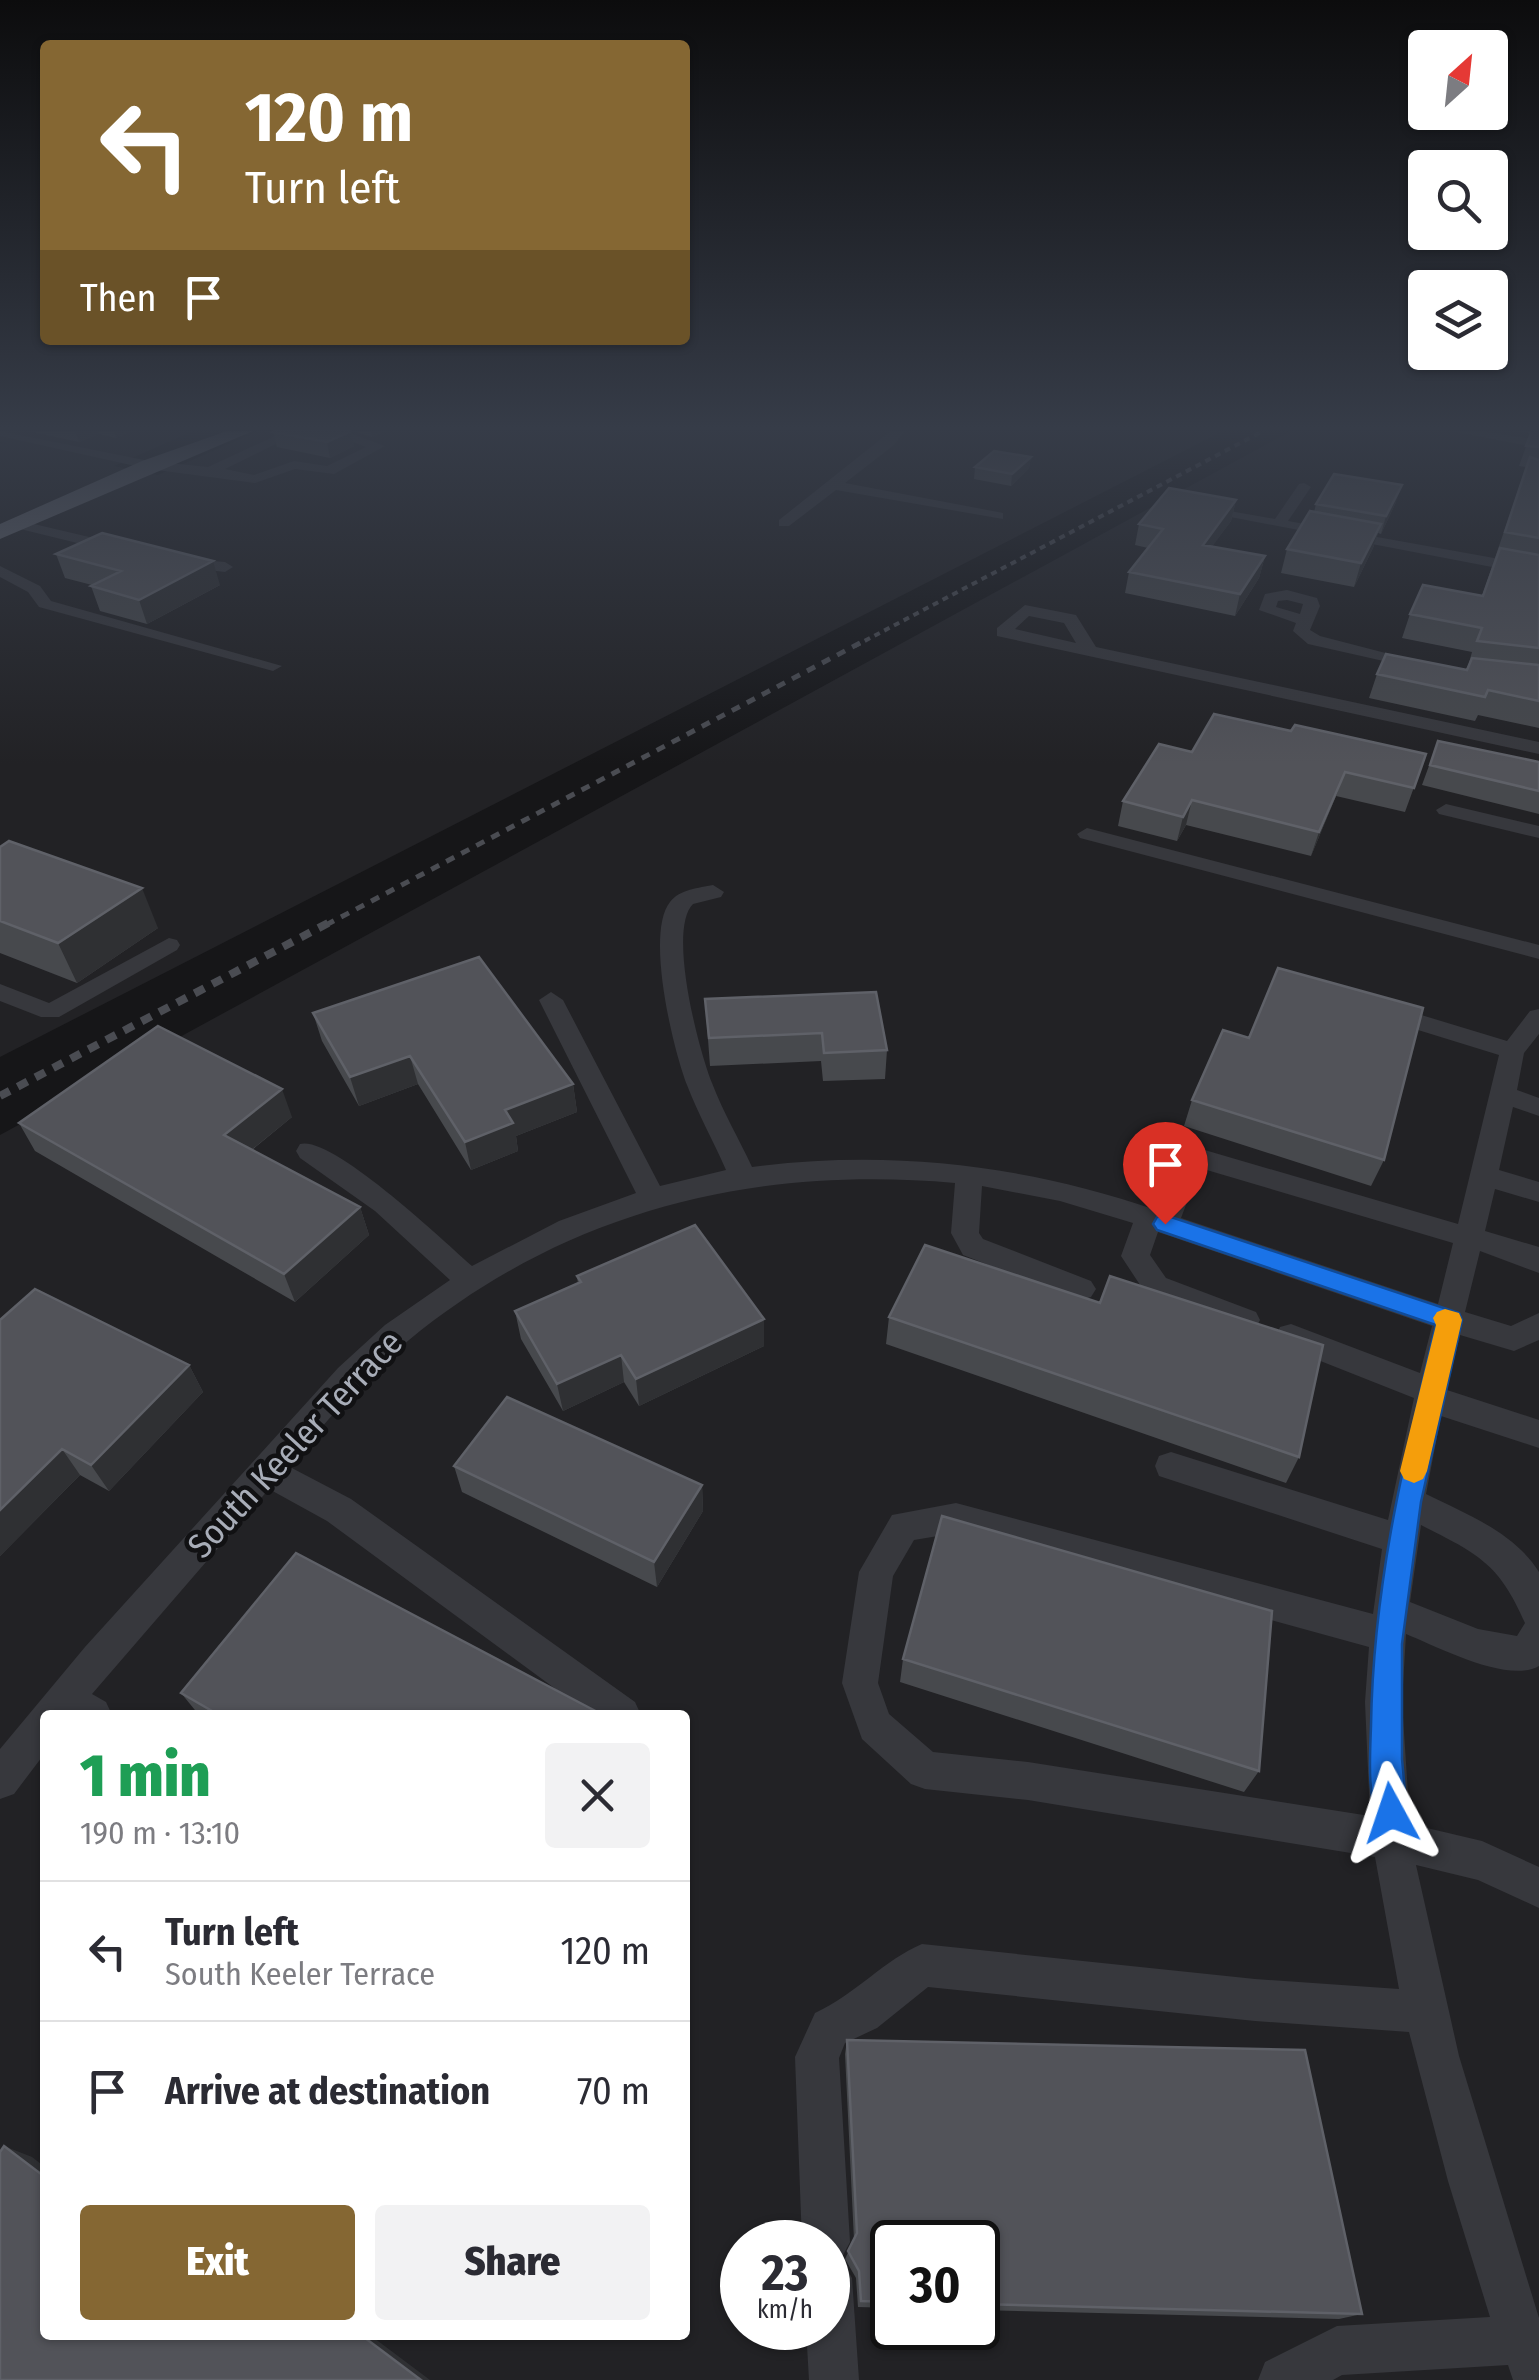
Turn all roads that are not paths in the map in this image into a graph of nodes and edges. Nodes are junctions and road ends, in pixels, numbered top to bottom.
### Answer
1 (81, 542) edge
2 (1379, 542) edge
3 (142, 554) edge
4 (159, 558) edge
5 (225, 567) dead end
6 (0, 571) edge
7 (1539, 571) edge
8 (1304, 620) dead end
9 (1090, 650) dead end
10 (273, 666) dead end
11 (1432, 666) edge
12 (1539, 748) edge
13 (1446, 810) dead end
14 (1539, 832) edge
15 (1087, 834) dead end
16 (713, 892) dead end
17 (169, 945) dead end
18 (1539, 952) edge
19 (0, 992) edge
20 (551, 1000) dead end
21 (1377, 1010) edge
22 (1539, 1017) edge
23 (1512, 1051) junction
24 (1504, 1095) junction
25 (1539, 1108) edge
26 (309, 1151) dead end
27 (968, 1173) junction
28 (743, 1176) junction
29 (1484, 1176) junction
30 (1539, 1192) edge
31 (652, 1197) junction
32 (1157, 1221) junction
33 (1470, 1237) junction
34 (1537, 1259) edge
35 (471, 1282) junction
36 (1080, 1288) dead end
37 (1450, 1320) junction
38 (1539, 1325) edge
39 (1431, 1395) junction
40 (1539, 1434) edge
41 (1171, 1466) dead end
42 (265, 1470) junction
43 (1407, 1502) junction
44 (1402, 1540) junction
45 (1539, 1611) edge
46 (1390, 1624) junction
47 (1539, 1634) edge
48 (66, 1710) edge
49 (615, 1710) edge
50 (40, 1738) edge
51 (0, 1780) edge
52 (1394, 1840) junction
53 (1539, 1888) edge
54 (1425, 2012) junction
55 (825, 2220) edge
56 (832, 2350) edge
57 (1530, 2360) edge
58 (834, 2380) edge
59 (1283, 2380) edge

1 - 3 street
2 - 7 street
4 - 5 street
6 - 10 street
8 - 11 street
9 - 12 street
13 - 14 street
15 - 18 street
16 - 28 street
17 - 19 street
20 - 31 street
21 - 23 street
22 - 23 street
23 - 24 street
24 - 25 street
24 - 29 street
26 - 35 street
27 - 28 street, South Keeler Terrace
27 - 32 street, South Keeler Terrace
27 - 36 street
28 - 31 street, South Keeler Terrace
29 - 30 street
29 - 33 street
31 - 35 street, South Keeler Terrace
32 - 33 street
32 - 37 street, South Keeler Terrace
32 - 39 street
33 - 34 street
33 - 37 street
35 - 42 street, South Keeler Terrace
37 - 38 street, South Keeler Terrace
37 - 39 street
39 - 40 street
39 - 43 street
41 - 44 street
42 - 48 street, South Keeler Terrace
42 - 49 street
43 - 44 street
43 - 45 street
44 - 46 street
46 - 47 street
46 - 52 street
46 - 52 street
50 - 51 street, South Keeler Terrace
52 - 53 street
52 - 54 street
54 - 55 street
54 - 57 street
56 - 58 street
57 - 59 street

